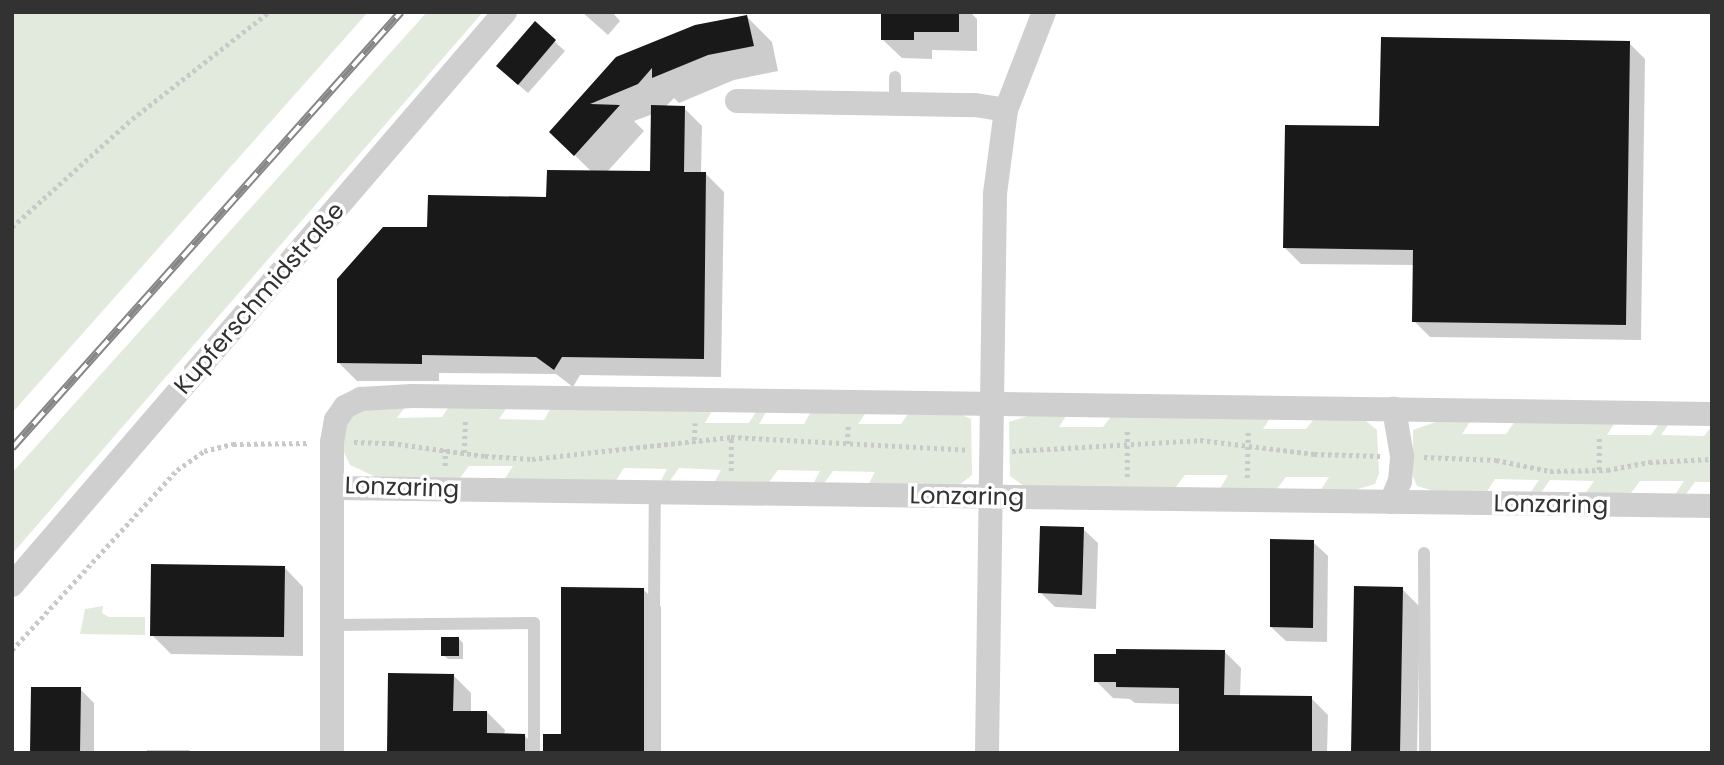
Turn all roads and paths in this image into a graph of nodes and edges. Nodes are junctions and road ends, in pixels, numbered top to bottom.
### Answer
1 (269, 12) edge
2 (505, 12) edge
3 (1044, 12) edge
4 (895, 77) dead end
5 (737, 101) dead end
6 (895, 104) junction
7 (1006, 110) junction
8 (12, 227) edge
9 (466, 397) junction
10 (992, 403) junction
11 (1128, 405) junction
12 (1248, 407) junction
13 (1394, 409) junction
14 (1600, 412) junction
15 (1712, 414) edge
16 (731, 437) junction
17 (332, 442) junction
18 (1248, 446) junction
19 (1127, 447) junction
20 (991, 451) junction
21 (464, 453) junction
22 (1402, 456) junction
23 (1712, 459) edge
24 (1599, 470) junction
25 (334, 488) junction
26 (655, 492) junction
27 (730, 494) junction
28 (990, 497) junction
29 (1126, 498) junction
30 (1245, 500) junction
31 (1391, 502) junction
32 (1712, 506) edge
33 (1424, 553) dead end
34 (12, 585) edge
35 (333, 625) junction
36 (12, 650) edge
37 (332, 753) edge
38 (534, 753) edge
39 (653, 753) edge
40 (986, 753) edge
41 (1425, 753) edge

1 - 8 path
2 - 34 street, Kupferschmidstraße
3 - 7 street
4 - 6 lane
5 - 6 street
6 - 7 street
7 - 10 street
9 - 10 street, Lonzaring
9 - 17 street, Lonzaring
9 - 21 path
10 - 11 street, Lonzaring
10 - 20 street
11 - 12 street, Lonzaring
11 - 19 path
12 - 13 street, Lonzaring
12 - 18 path
13 - 14 street, Lonzaring
13 - 22 street
14 - 15 street, Lonzaring
14 - 24 path
16 - 20 path
16 - 21 path
16 - 27 path
17 - 21 path
17 - 25 street, Lonzaring
17 - 36 path
18 - 19 path
18 - 22 path
18 - 30 path
19 - 20 path
19 - 29 path
20 - 28 street
22 - 24 path
22 - 31 street
23 - 24 path
25 - 26 street, Lonzaring
25 - 35 street
26 - 27 street, Lonzaring
26 - 39 lane
27 - 28 street, Lonzaring
28 - 29 street, Lonzaring
28 - 40 street
29 - 30 street, Lonzaring
30 - 31 street, Lonzaring
31 - 32 street, Lonzaring
33 - 41 lane
35 - 37 street
35 - 38 lane

